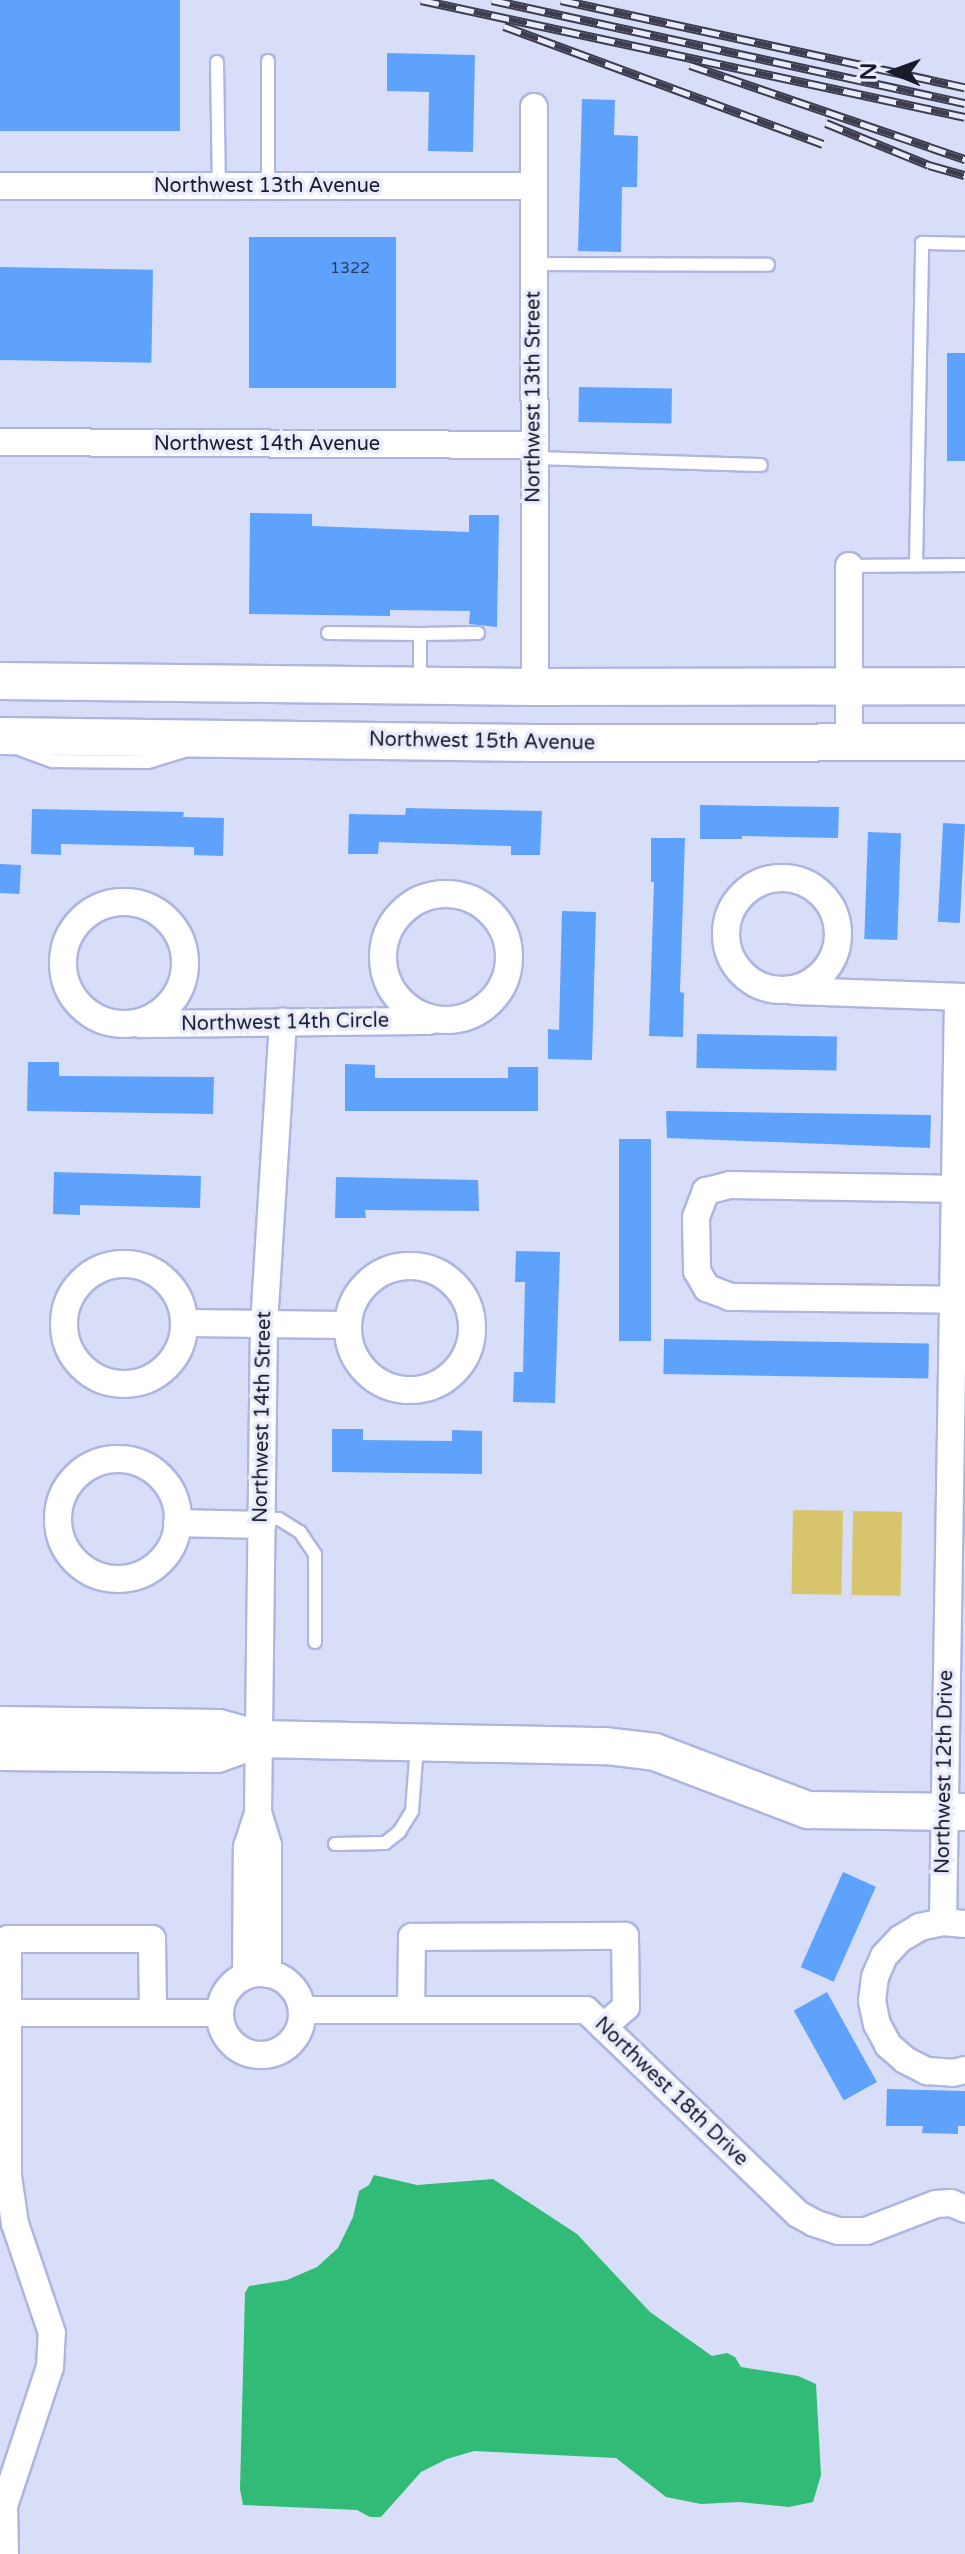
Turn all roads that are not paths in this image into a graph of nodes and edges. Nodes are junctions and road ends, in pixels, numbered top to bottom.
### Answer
1 (268, 61) dead end
2 (217, 62) dead end
3 (534, 107) dead end
4 (0, 186) edge
5 (219, 186) junction
6 (268, 186) junction
7 (533, 186) junction
8 (965, 244) edge
9 (533, 264) junction
10 (768, 265) dead end
11 (0, 442) edge
12 (534, 452) junction
13 (761, 465) dead end
14 (916, 565) junction
15 (965, 565) edge
16 (849, 566) joint
17 (328, 633) dead end
18 (478, 633) dead end
19 (420, 634) junction
20 (0, 681) edge
21 (419, 686) junction
22 (849, 686) junction
23 (965, 686) edge
24 (535, 687) junction
25 (0, 739) edge
26 (849, 742) junction
27 (965, 742) edge
28 (783, 990) junction
29 (962, 998) edge
30 (444, 1021) junction
31 (283, 1022) junction
32 (125, 1024) junction
33 (960, 1189) edge
34 (959, 1300) edge
35 (184, 1323) junction
36 (264, 1324) junction
37 (348, 1325) junction
38 (261, 1522) junction
39 (177, 1523) junction
40 (315, 1642) dead end
41 (0, 1725) edge
42 (259, 1739) junction
43 (417, 1742) junction
44 (0, 1752) edge
45 (954, 1812) edge
46 (335, 1844) dead end
47 (954, 1923) edge
48 (257, 1975) junction
49 (302, 2010) junction
50 (411, 2010) junction
51 (8, 2013) junction
52 (153, 2013) junction
53 (220, 2013) junction
54 (603, 2027) junction
55 (965, 2070) edge
56 (965, 2209) edge
57 (5, 2554) edge

1 - 6 lane
2 - 5 lane
3 - 7 street, Northwest 13th Street
4 - 5 street, Northwest 13th Avenue
5 - 6 street, Northwest 13th Avenue
6 - 7 street, Northwest 13th Avenue
7 - 9 street, Northwest 13th Street
8 - 14 lane
9 - 10 lane
9 - 12 street, Northwest 13th Street
11 - 12 street, Northwest 14th Avenue
12 - 13 lane
12 - 24 street, Northwest 13th Street
14 - 15 lane
14 - 16 lane
16 - 22 street
17 - 19 lane
18 - 19 lane
19 - 21 lane
20 - 21 street
21 - 24 street
22 - 23 street
22 - 24 street
22 - 26 street
25 - 26 street, Northwest 15th Avenue
26 - 27 street, Northwest 15th Avenue
28 - 28 street
28 - 29 street
29 - 33 street, Northwest 12th Drive
30 - 30 street, Northwest 14th Circle
30 - 31 street, Northwest 14th Circle
31 - 32 street, Northwest 14th Circle
31 - 36 street, Northwest 14th Street
32 - 32 street, Northwest 14th Circle
33 - 34 street, Northwest 12th Drive
33 - 34 street
34 - 45 street, Northwest 12th Drive
35 - 35 street
35 - 36 street
36 - 37 street
36 - 38 street, Northwest 14th Street
37 - 37 street
38 - 39 street
38 - 40 lane
38 - 42 street, Northwest 14th Street
39 - 39 street
41 - 42 street
42 - 43 street
42 - 44 street
42 - 48 street, Northwest 14th Street
43 - 45 street
43 - 46 lane
45 - 47 street, Northwest 12th Drive
47 - 55 street
48 - 49 street
48 - 53 street
49 - 50 street, Northwest 18th Drive
49 - 53 street
50 - 54 street, Northwest 18th Drive
50 - 54 street
51 - 52 street
51 - 52 street
51 - 57 street
52 - 53 street
54 - 56 street, Northwest 18th Drive

